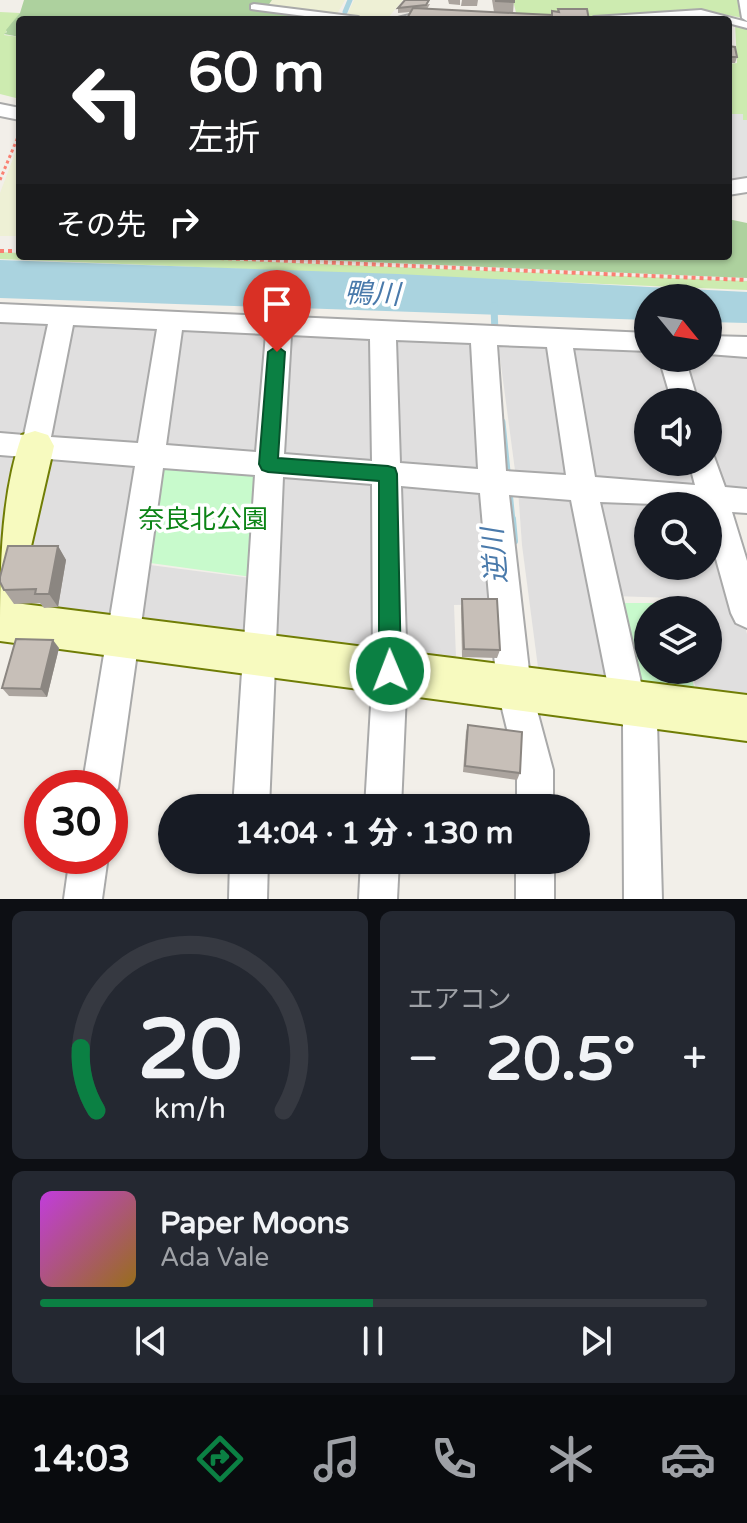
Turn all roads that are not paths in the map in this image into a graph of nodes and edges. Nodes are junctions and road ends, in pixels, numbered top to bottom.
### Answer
1 (743, 0) edge
2 (254, 7) dead end
3 (436, 14) edge
4 (326, 16) edge
5 (422, 16) edge
6 (747, 18) edge
7 (0, 313) edge
8 (63, 315) junction
9 (171, 320) junction
10 (279, 324) junction
11 (383, 329) junction
12 (492, 334) junction
13 (558, 337) junction
14 (634, 341) edge
15 (722, 346) edge
16 (747, 347) edge
17 (18, 445) edge
18 (150, 455) junction
19 (268, 464) junction
20 (388, 474) junction
21 (505, 483) junction
22 (583, 489) junction
23 (634, 493) edge
24 (722, 499) edge
25 (747, 501) edge
26 (722, 526) edge
27 (0, 590) edge
28 (747, 613) edge
29 (0, 621) edge
30 (123, 634) junction
31 (257, 652) junction
32 (390, 671) junction
33 (530, 690) junction
34 (628, 701) junction
35 (747, 718) edge
36 (103, 770) edge
37 (252, 794) edge
38 (384, 794) edge
39 (535, 794) edge
40 (86, 874) edge
41 (249, 874) edge
42 (379, 874) edge
43 (535, 874) edge
44 (83, 899) edge
45 (248, 899) edge
46 (378, 899) edge
47 (535, 899) edge
48 (643, 899) edge

1 - 6 lane
2 - 4 lane
3 - 5 lane
7 - 8 street
8 - 9 street
8 - 17 street
9 - 10 street
9 - 18 street
10 - 11 street
10 - 19 street
11 - 12 street
11 - 20 street
12 - 13 street
12 - 21 street
13 - 14 street
13 - 22 street
15 - 16 street
17 - 18 street
17 - 27 street
18 - 19 street
18 - 30 street
19 - 20 street
19 - 31 street
20 - 21 street
20 - 32 street
21 - 22 street
21 - 33 street
22 - 23 street
22 - 34 street
24 - 25 street
26 - 28 street
29 - 30 street
30 - 31 street
30 - 36 street
31 - 32 street
31 - 37 street
32 - 33 street
32 - 38 street
33 - 34 street
33 - 39 street
34 - 35 street
34 - 48 street
40 - 44 street
41 - 45 street
42 - 46 street
43 - 47 street

